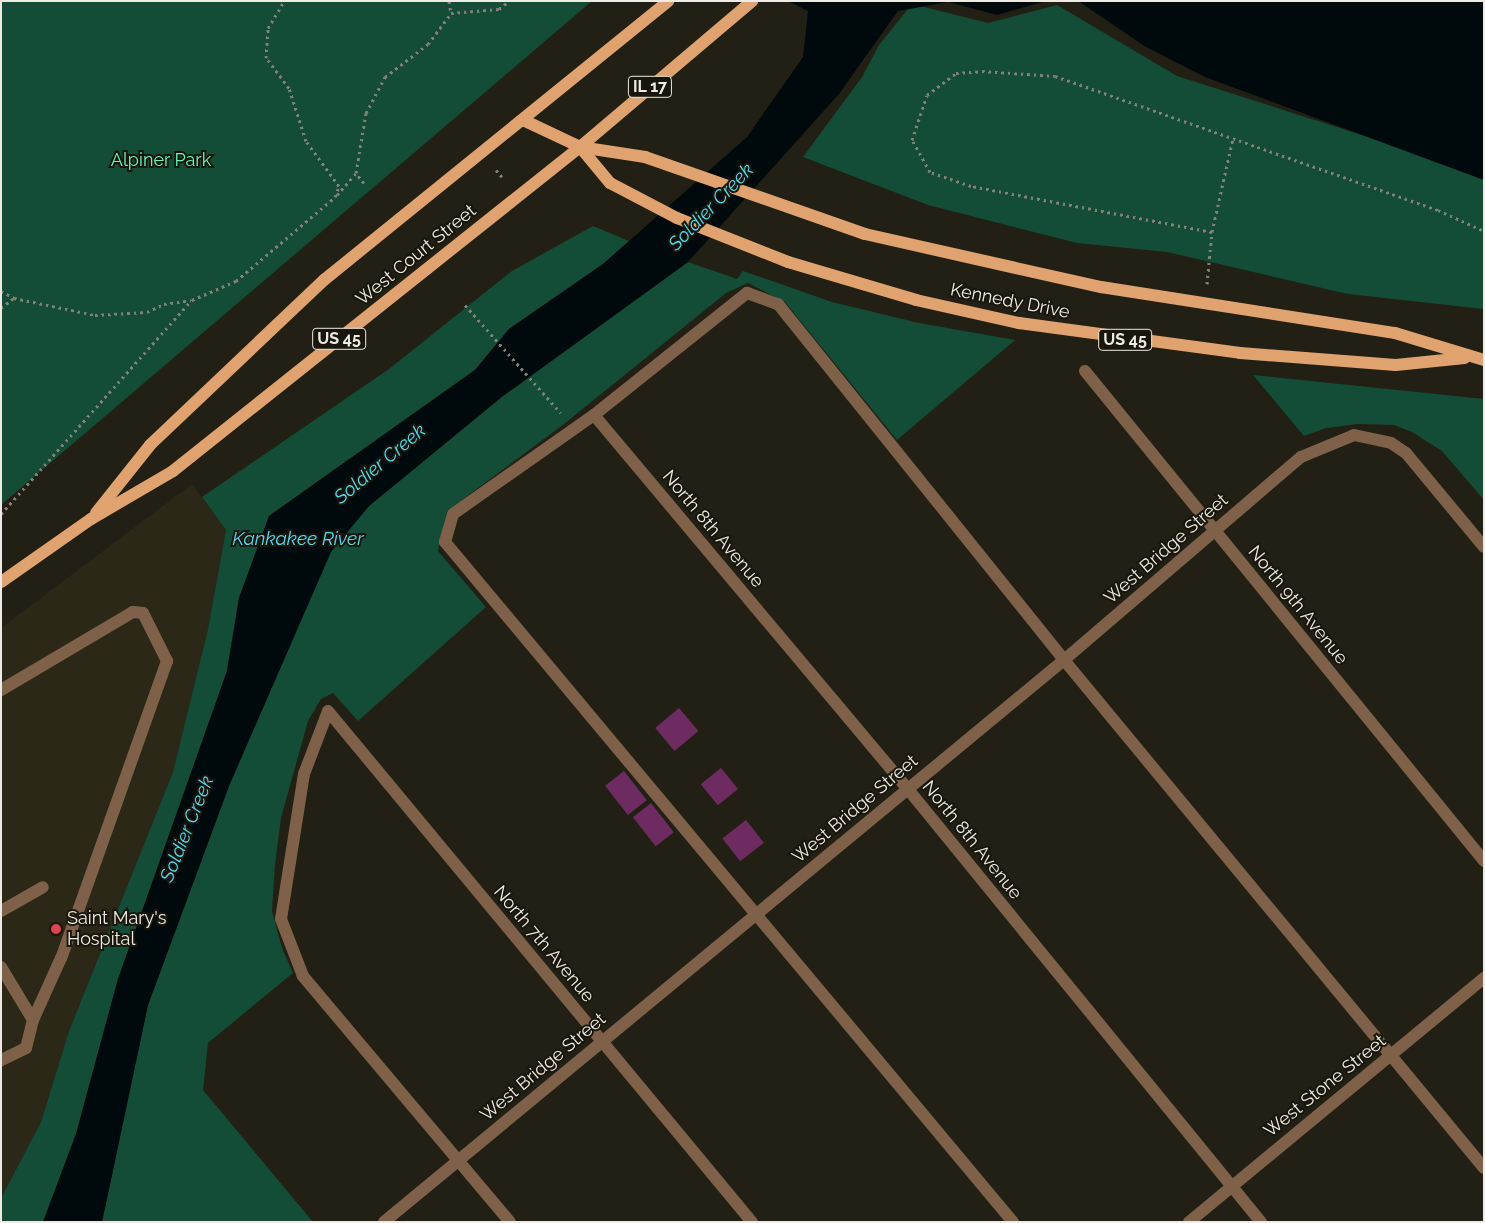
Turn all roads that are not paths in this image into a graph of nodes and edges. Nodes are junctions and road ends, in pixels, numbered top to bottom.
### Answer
1 (752, 1) edge
2 (664, 5) edge
3 (523, 120) junction
4 (580, 147) junction
5 (1470, 358) junction
6 (1484, 360) edge
7 (1086, 371) dead end
8 (594, 415) junction
9 (91, 519) junction
10 (1215, 530) junction
11 (1484, 547) edge
12 (1, 582) edge
13 (1064, 660) junction
14 (1, 690) edge
15 (907, 788) junction
16 (1484, 861) edge
17 (43, 887) dead end
18 (1, 911) edge
19 (757, 914) junction
20 (1, 966) edge
21 (1484, 978) edge
22 (33, 1020) junction
23 (602, 1042) junction
24 (1390, 1055) junction
25 (1, 1060) edge
26 (459, 1160) junction
27 (1484, 1168) edge
28 (1231, 1186) junction
29 (384, 1222) edge
30 (510, 1222) edge
31 (752, 1222) edge
32 (1014, 1222) edge
33 (1189, 1222) edge
34 (1261, 1222) edge

1 - 4 main road, West Court Street / IL 17
2 - 3 main road, West Court Street
3 - 4 main road, Kennedy Drive / US 45
3 - 9 main road, West Court Street / US 45
4 - 5 main road, Kennedy Drive / US 45
4 - 5 main road, Kennedy Drive / US 45
4 - 9 main road, West Court Street / US 45
5 - 6 main road, Kennedy Drive / US 45
7 - 10 street, North 9th Avenue
8 - 13 street
8 - 15 street, North 8th Avenue
8 - 19 street
9 - 12 main road, West Court Street / US 45
10 - 11 street, West Bridge Street
10 - 13 street, West Bridge Street
10 - 16 street, North 9th Avenue
13 - 15 street, West Bridge Street
13 - 24 street
14 - 22 street
15 - 19 street, West Bridge Street
15 - 28 street, North 8th Avenue
17 - 18 street
19 - 23 street, West Bridge Street
19 - 32 street
20 - 22 street
21 - 24 street, West Stone Street
22 - 25 street
23 - 26 street, West Bridge Street
23 - 26 street, North 7th Avenue
23 - 31 street, North 7th Avenue
24 - 27 street
24 - 28 street, West Stone Street
26 - 29 street, West Bridge Street
26 - 30 street
28 - 33 street, West Stone Street
28 - 34 street, North 8th Avenue

